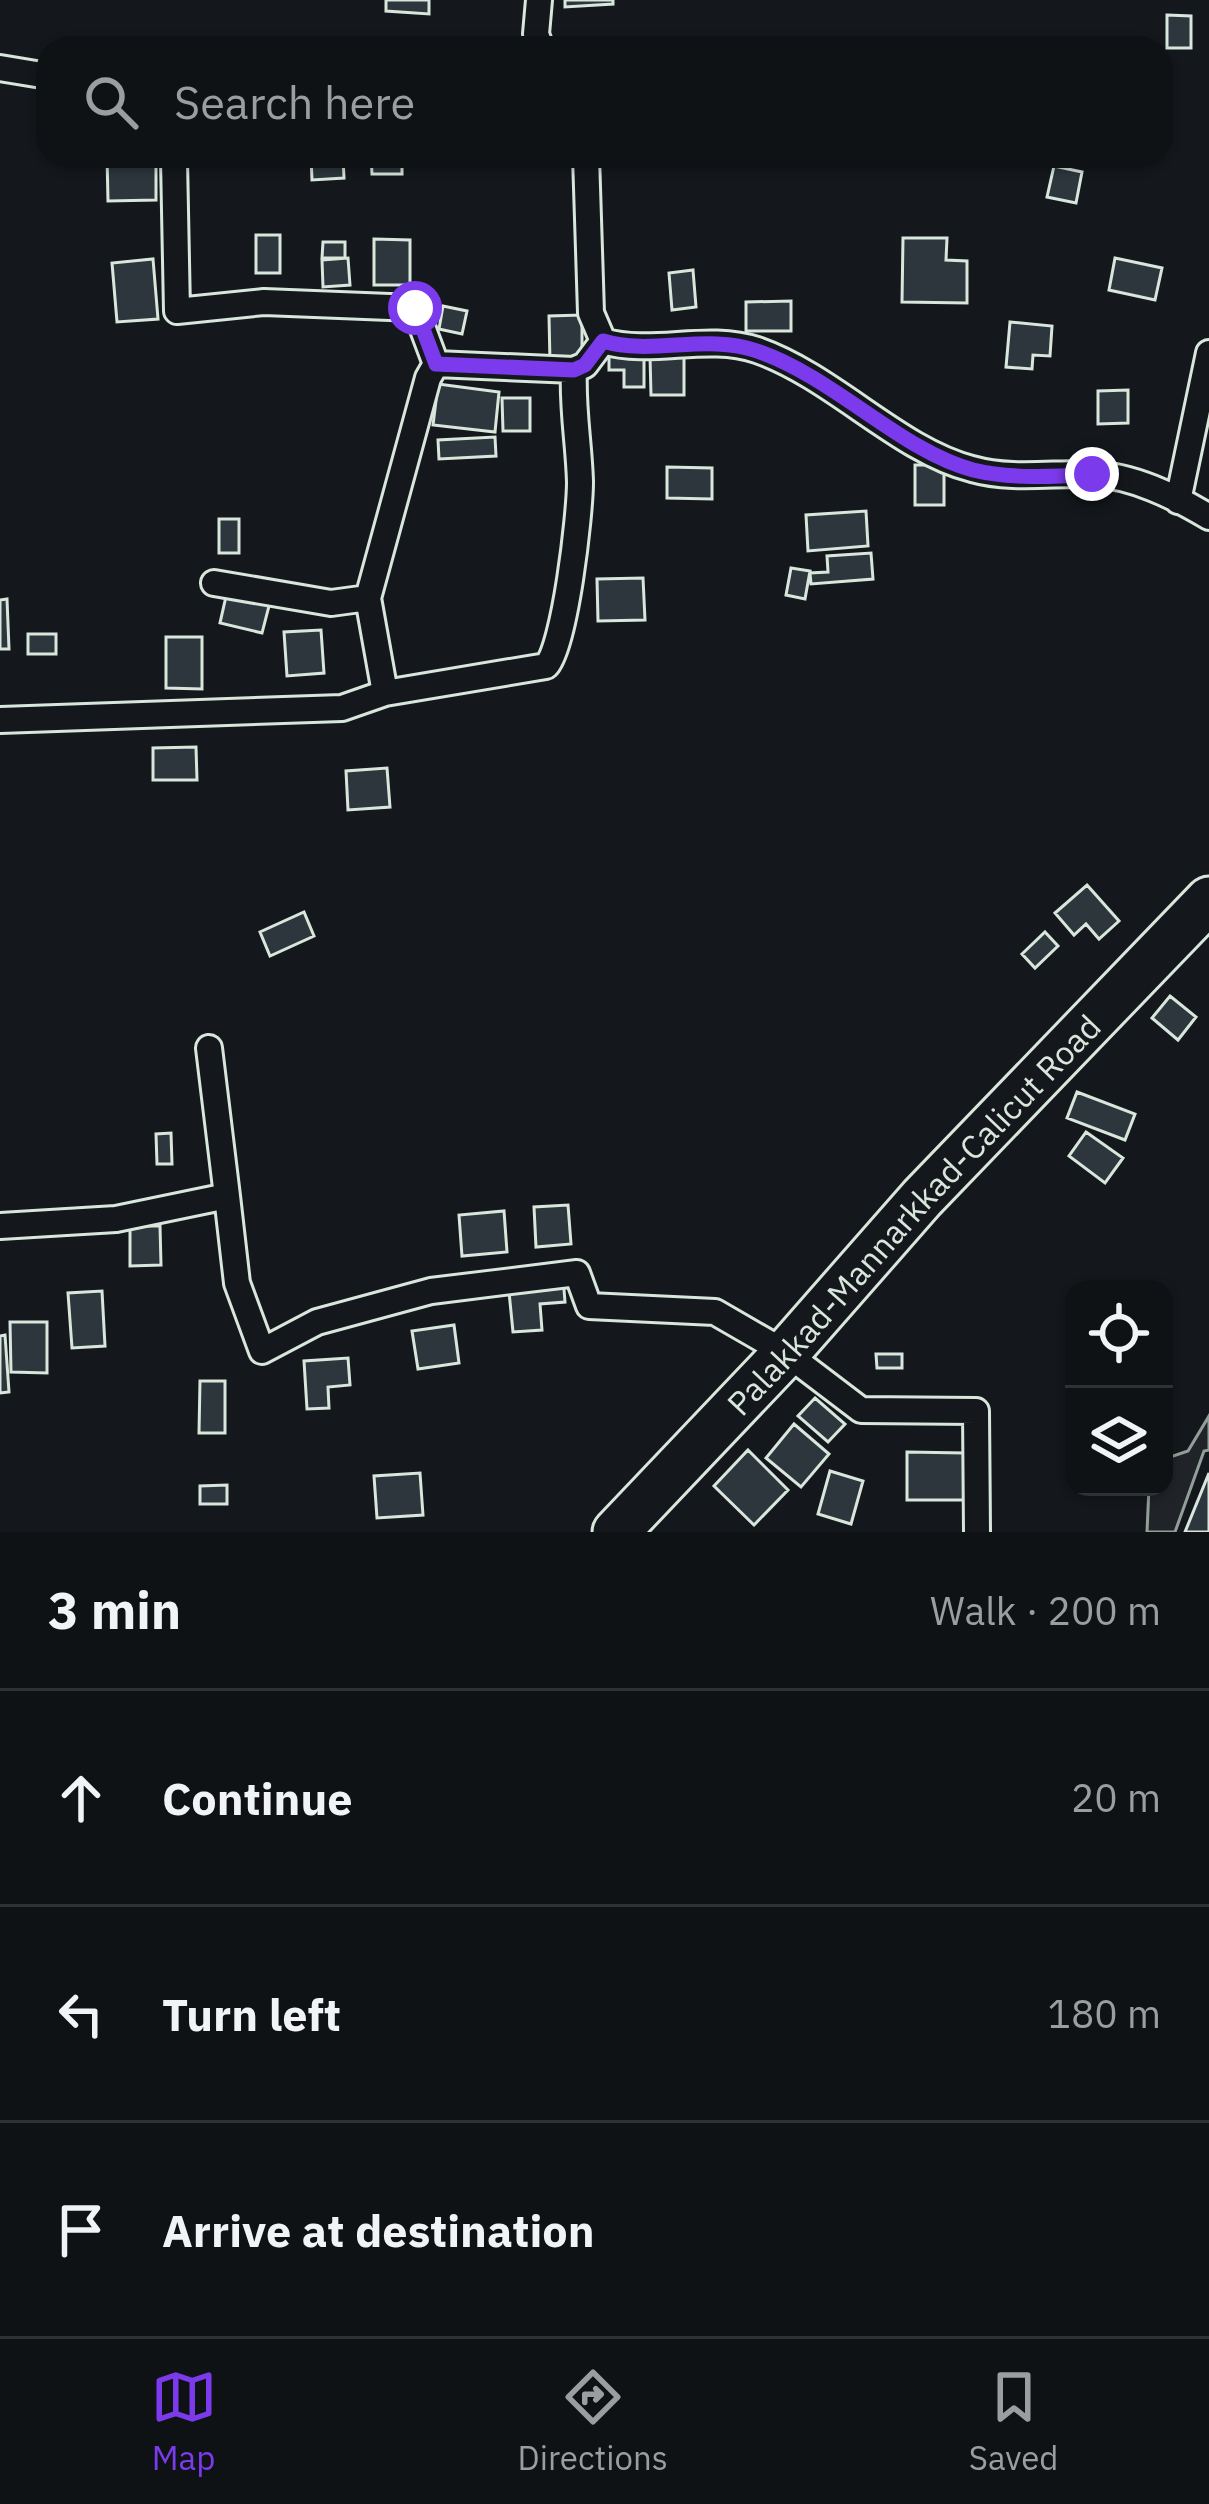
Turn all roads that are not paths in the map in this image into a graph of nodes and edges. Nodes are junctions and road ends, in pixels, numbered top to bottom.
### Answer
1 (539, 0) edge
2 (537, 36) edge
3 (0, 68) edge
4 (36, 74) edge
5 (173, 168) edge
6 (586, 168) edge
7 (603, 341) junction
8 (1209, 353) edge
9 (436, 364) junction
10 (574, 370) junction
11 (1178, 501) junction
12 (1209, 518) edge
13 (214, 583) dead end
14 (368, 598) junction
15 (385, 693) junction
16 (0, 720) edge
17 (1209, 900) edge
18 (209, 1048) dead end
19 (227, 1196) junction
20 (0, 1226) edge
21 (786, 1353) junction
22 (616, 1532) edge
23 (977, 1532) edge

1 - 2 street
3 - 4 street
5 - 9 street
6 - 7 street
7 - 10 street
7 - 11 street
8 - 11 street
9 - 10 street
9 - 14 street
10 - 15 street
11 - 12 street
13 - 14 street
14 - 15 street
15 - 16 street
17 - 21 highway, Palakkad-Mannarkkad-Calicut Road
18 - 19 street
19 - 20 street
19 - 21 street
21 - 22 highway, Palakkad-Mannarkkad-Calicut Road
21 - 23 street

